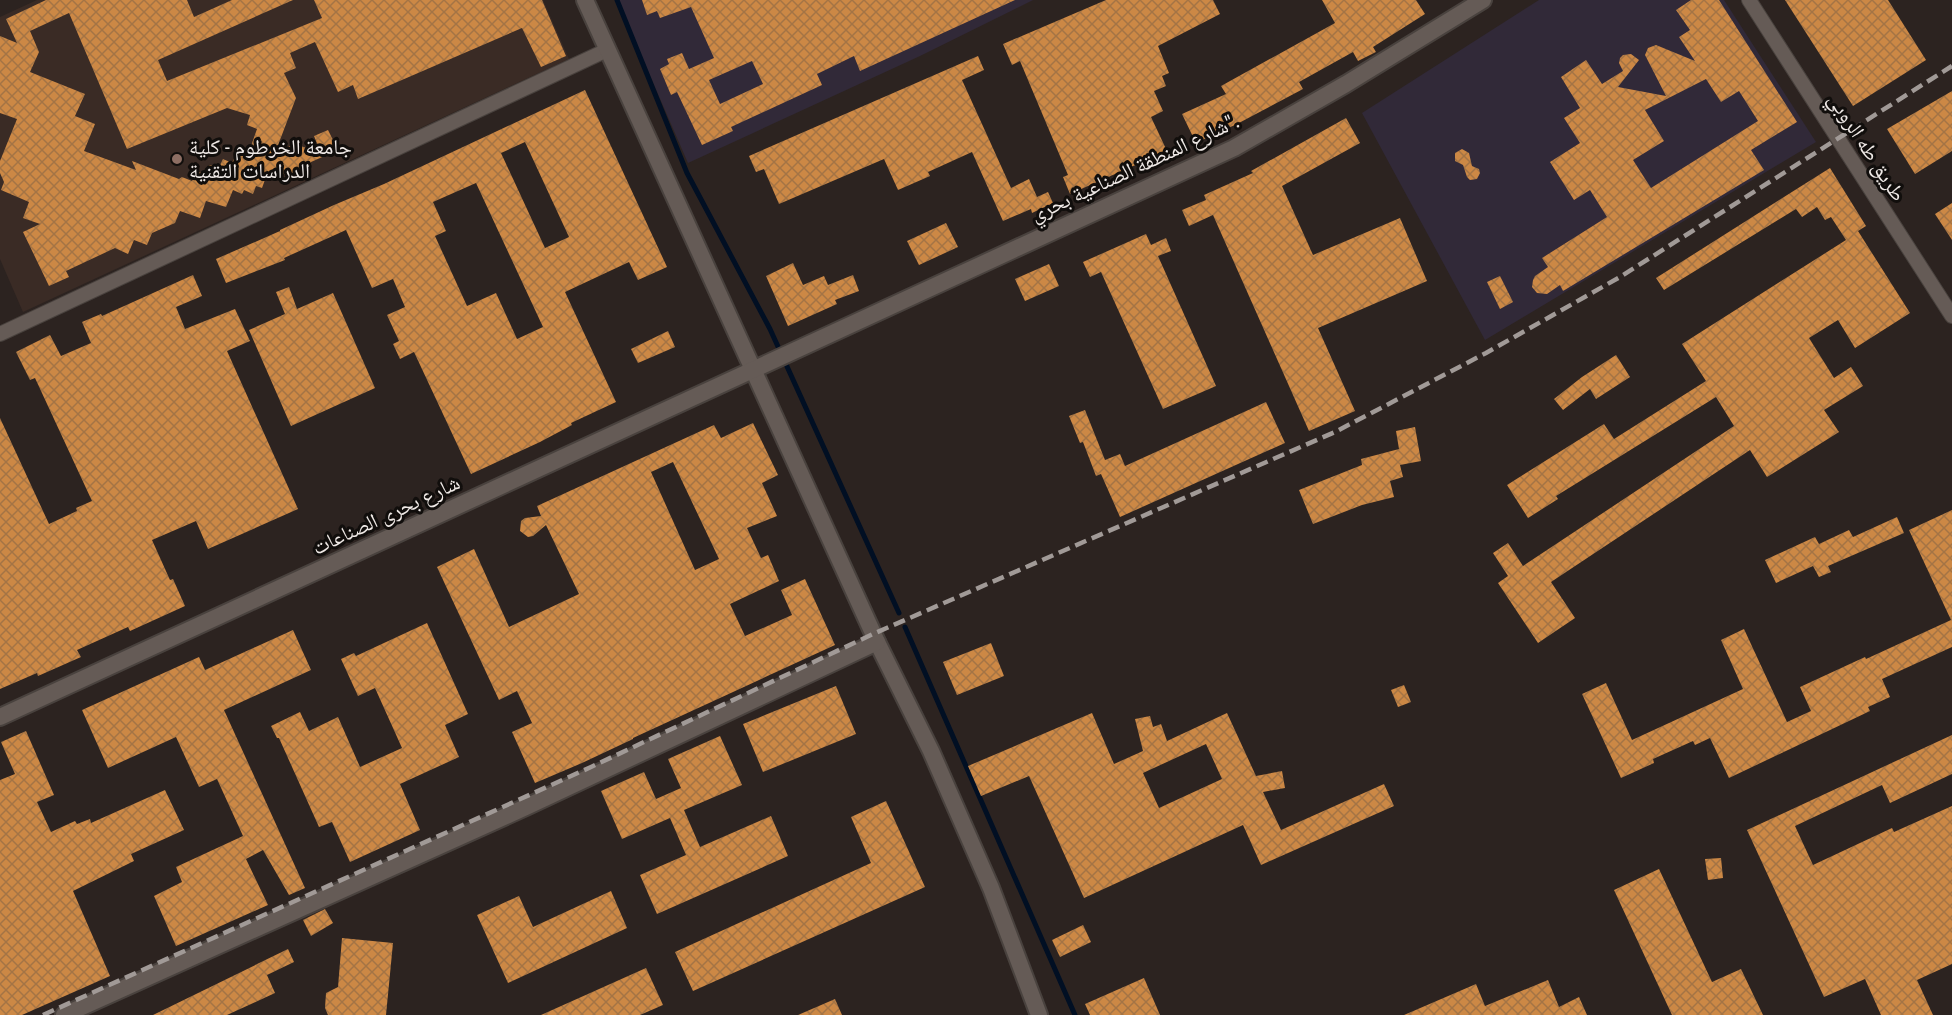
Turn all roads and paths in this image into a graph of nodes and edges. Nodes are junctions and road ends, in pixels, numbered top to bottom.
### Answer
1 (585, 0) edge
2 (1483, 0) edge
3 (1749, 0) edge
4 (607, 50) junction
5 (1952, 316) edge
6 (0, 334) edge
7 (782, 356) joint
8 (752, 369) junction
9 (877, 642) junction
10 (0, 717) edge
11 (64, 1015) edge
12 (1039, 1015) edge

1 - 4 street
2 - 7 street, شارع المنطقة الصناعية بحري".
3 - 5 street, طريق طه الروبي
4 - 6 street
4 - 8 street
7 - 8 street, شارع بحرى الصناعات
8 - 9 street
8 - 10 street, شارع بحرى الصناعات
9 - 11 street
9 - 12 street

